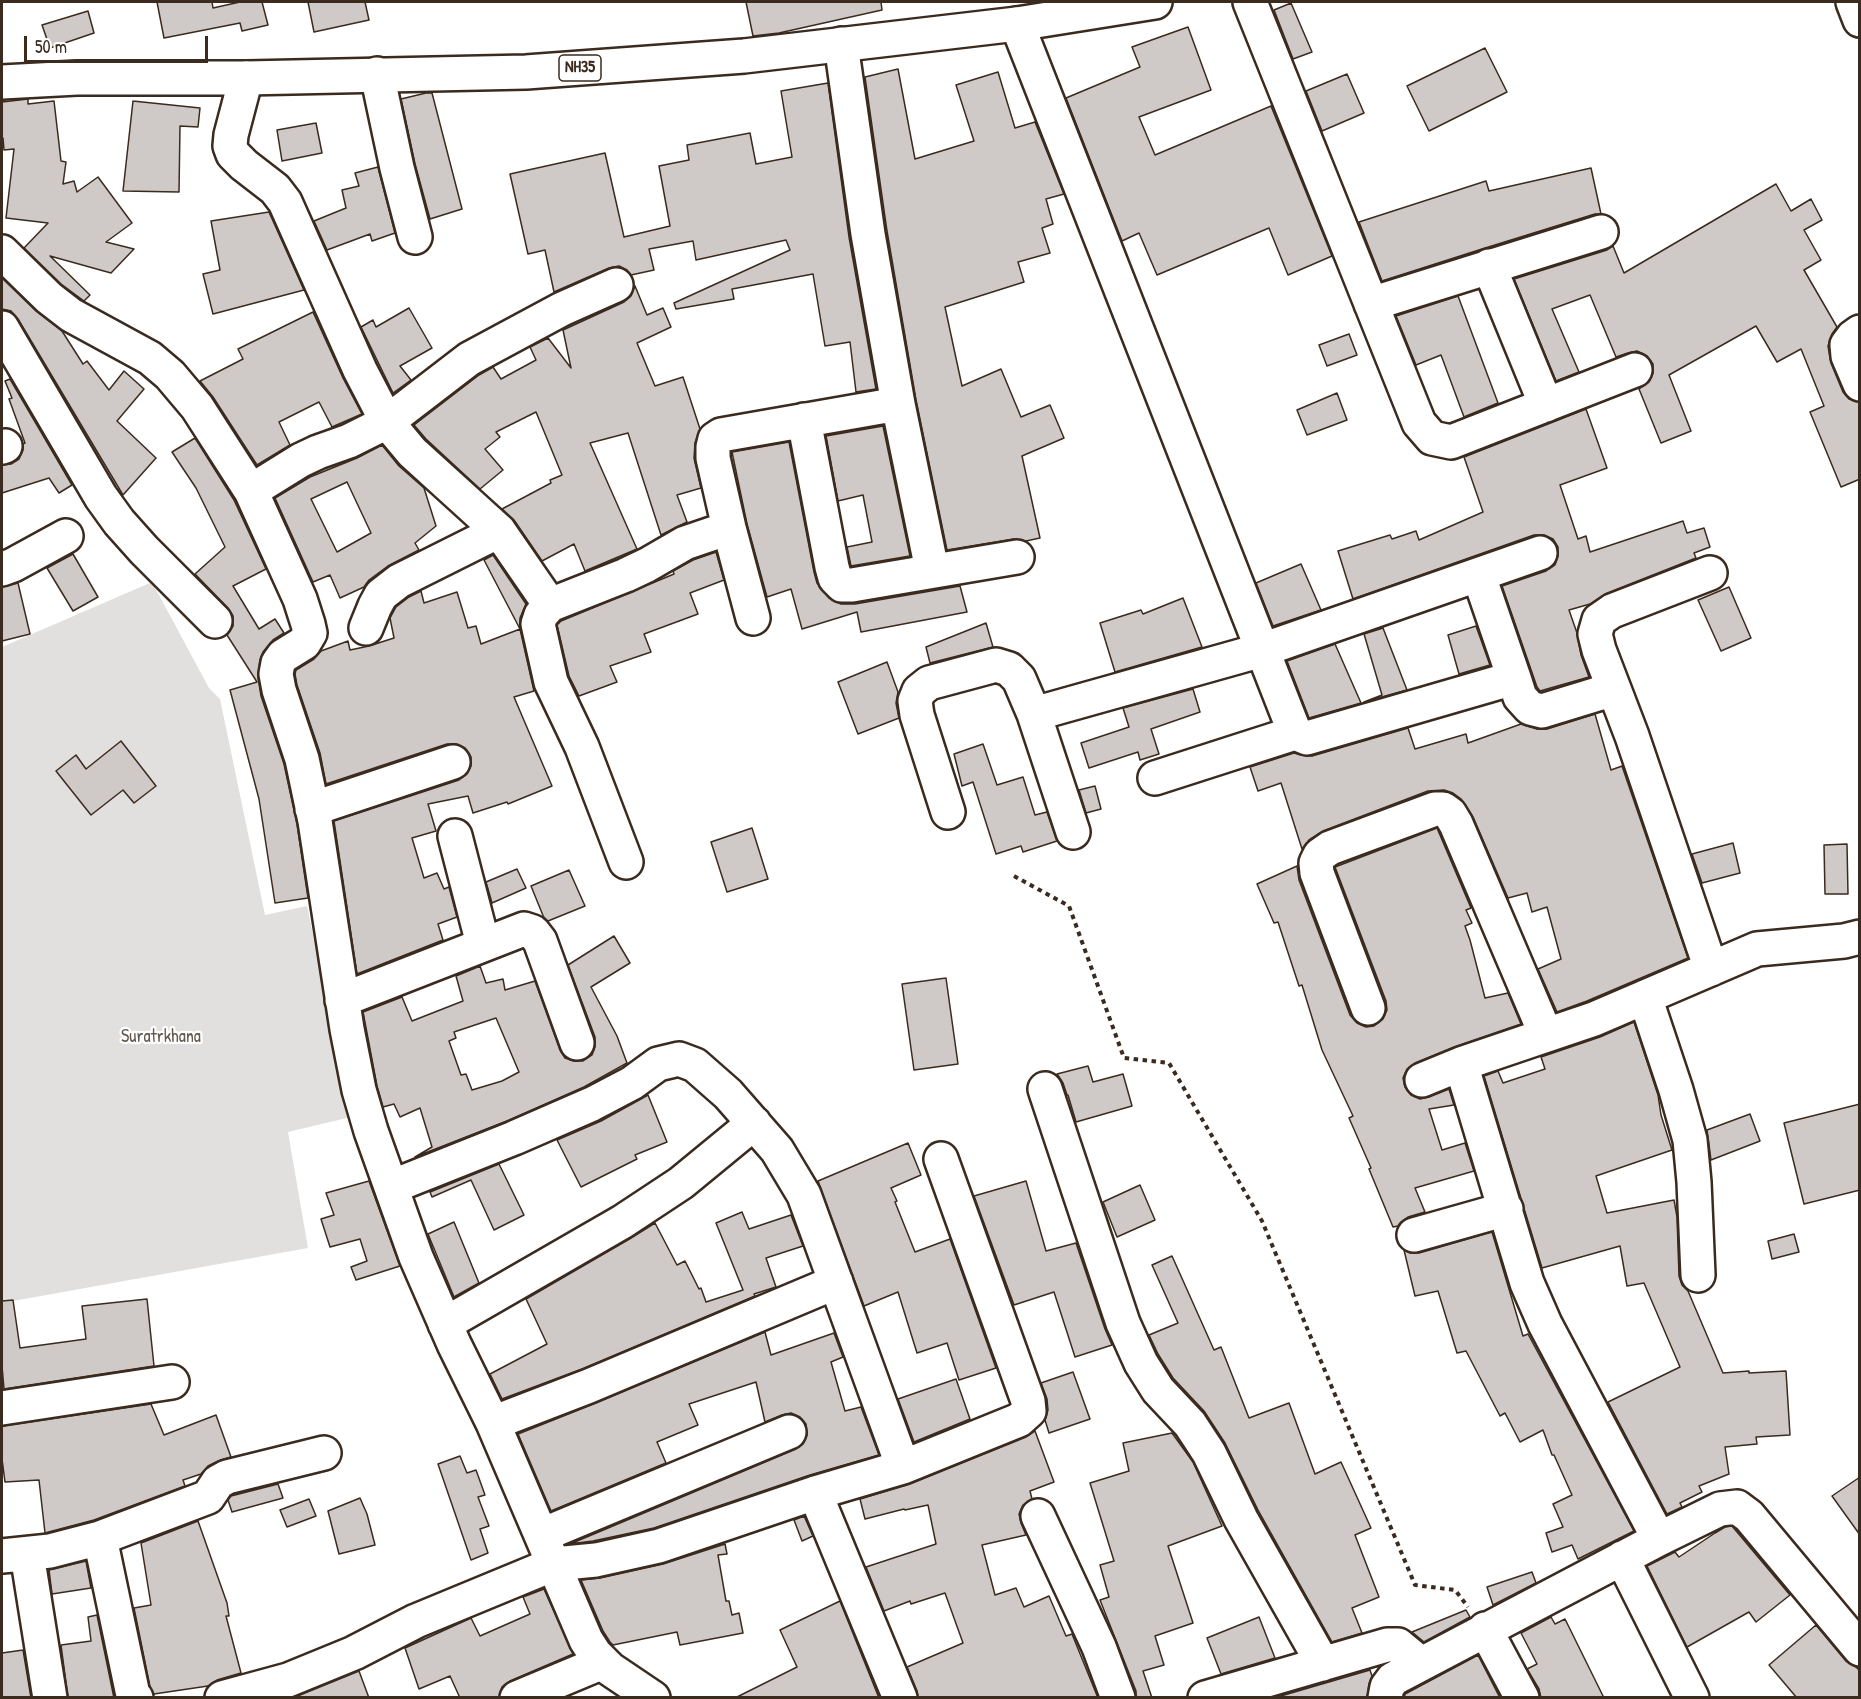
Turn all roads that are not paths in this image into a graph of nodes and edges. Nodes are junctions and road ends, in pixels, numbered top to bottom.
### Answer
1 (1155, 2) edge
2 (1250, 2) edge
3 (1852, 2) edge
4 (1860, 20) edge
5 (1017, 24) junction
6 (841, 44) junction
7 (377, 74) junction
8 (246, 78) junction
9 (2, 82) edge
10 (1601, 232) dead end
11 (415, 237) dead end
12 (2, 252) edge
13 (1489, 266) junction
14 (616, 285) dead end
15 (1371, 304) junction
16 (2, 328) edge
17 (1860, 332) edge
18 (1635, 370) dead end
19 (1860, 384) edge
20 (898, 404) junction
21 (1546, 405) junction
22 (804, 420) junction
23 (387, 422) junction
24 (251, 490) junction
25 (729, 528) junction
26 (499, 531) junction
27 (66, 536) dead end
28 (1540, 553) dead end
29 (1017, 557) dead end
30 (2, 569) edge
31 (932, 570) junction
32 (1710, 573) dead end
33 (1479, 576) junction
34 (550, 604) junction
35 (753, 618) dead end
36 (215, 621) dead end
37 (366, 628) dead end
38 (1262, 650) junction
39 (1514, 678) junction
40 (1614, 689) junction
41 (1034, 714) junction
42 (1294, 733) junction
43 (453, 762) dead end
44 (1155, 778) dead end
45 (312, 809) junction
46 (948, 812) dead end
47 (1073, 832) dead end
48 (455, 836) dead end
49 (626, 862) dead end
50 (1860, 937) edge
51 (483, 944) junction
52 (1711, 969) junction
53 (1645, 997) junction
54 (342, 1000) junction
55 (1368, 1008) dead end
56 (1546, 1035) junction
57 (578, 1043) dead end
58 (1461, 1064) junction
59 (1422, 1080) dead end
60 (1045, 1089) dead end
61 (754, 1123) junction
62 (940, 1159) dead end
63 (391, 1187) junction
64 (1506, 1209) junction
65 (1414, 1235) dead end
66 (1698, 1275) dead end
67 (836, 1282) junction
68 (445, 1324) junction
69 (172, 1382) dead end
70 (2, 1408) edge
71 (493, 1423) junction
72 (789, 1432) dead end
73 (324, 1453) dead end
74 (903, 1467) junction
75 (815, 1493) junction
76 (1038, 1516) dead end
77 (100, 1538) junction
78 (1659, 1539) junction
79 (548, 1550) junction
80 (14, 1555) edge
81 (1622, 1558) junction
82 (1485, 1629) junction
83 (1860, 1649) edge
84 (603, 1662) junction
85 (1323, 1664) junction
86 (1421, 1664) junction
87 (50, 1698) edge
88 (136, 1698) edge
89 (222, 1698) edge
90 (517, 1698) edge
91 (653, 1698) edge
92 (900, 1698) edge
93 (1118, 1698) edge
94 (1205, 1698) edge
95 (1385, 1698) edge
96 (1522, 1698) edge
97 (1692, 1698) edge

1 - 5 main road, NH35
2 - 15 main road
3 - 4 main road
5 - 6 main road, NH35
5 - 38 main road
6 - 7 main road, NH35
6 - 20 main road
7 - 8 main road, NH35
7 - 11 main road
8 - 9 main road, NH35
8 - 23 main road
10 - 13 main road
12 - 24 main road
13 - 15 main road
13 - 21 main road
14 - 23 main road
15 - 21 main road
16 - 36 main road
17 - 19 main road
18 - 21 main road
20 - 22 main road
20 - 31 main road
22 - 25 main road
22 - 31 main road
23 - 24 main road
23 - 26 main road
24 - 45 main road
25 - 34 main road
25 - 35 main road
26 - 34 main road
26 - 37 main road
27 - 30 main road
28 - 33 main road
29 - 31 main road
32 - 40 main road
33 - 38 main road
33 - 39 main road
34 - 49 main road
38 - 41 main road
38 - 42 main road
39 - 40 main road
39 - 42 main road
40 - 52 main road
41 - 46 main road
41 - 47 main road
42 - 44 main road
43 - 45 main road
45 - 54 main road
48 - 51 main road
50 - 52 main road
51 - 54 main road
51 - 57 main road
52 - 53 main road
53 - 56 main road
53 - 66 main road
54 - 63 main road
55 - 56 main road
56 - 58 main road
58 - 59 main road
58 - 64 main road
60 - 85 main road
61 - 63 main road
61 - 67 main road
61 - 68 main road
62 - 74 main road
63 - 68 main road
64 - 65 main road
64 - 78 main road
67 - 71 main road
67 - 74 main road
68 - 71 main road
69 - 70 main road
71 - 79 main road
72 - 79 main road
73 - 77 main road
74 - 75 main road
75 - 79 main road
75 - 92 main road
76 - 93 main road
77 - 80 main road
77 - 88 main road
78 - 81 main road
78 - 83 main road
79 - 84 main road
79 - 89 main road
80 - 87 main road
81 - 82 main road
81 - 97 main road
82 - 86 main road
82 - 96 main road
84 - 90 main road
84 - 91 main road
85 - 86 main road
85 - 94 main road
86 - 95 main road

